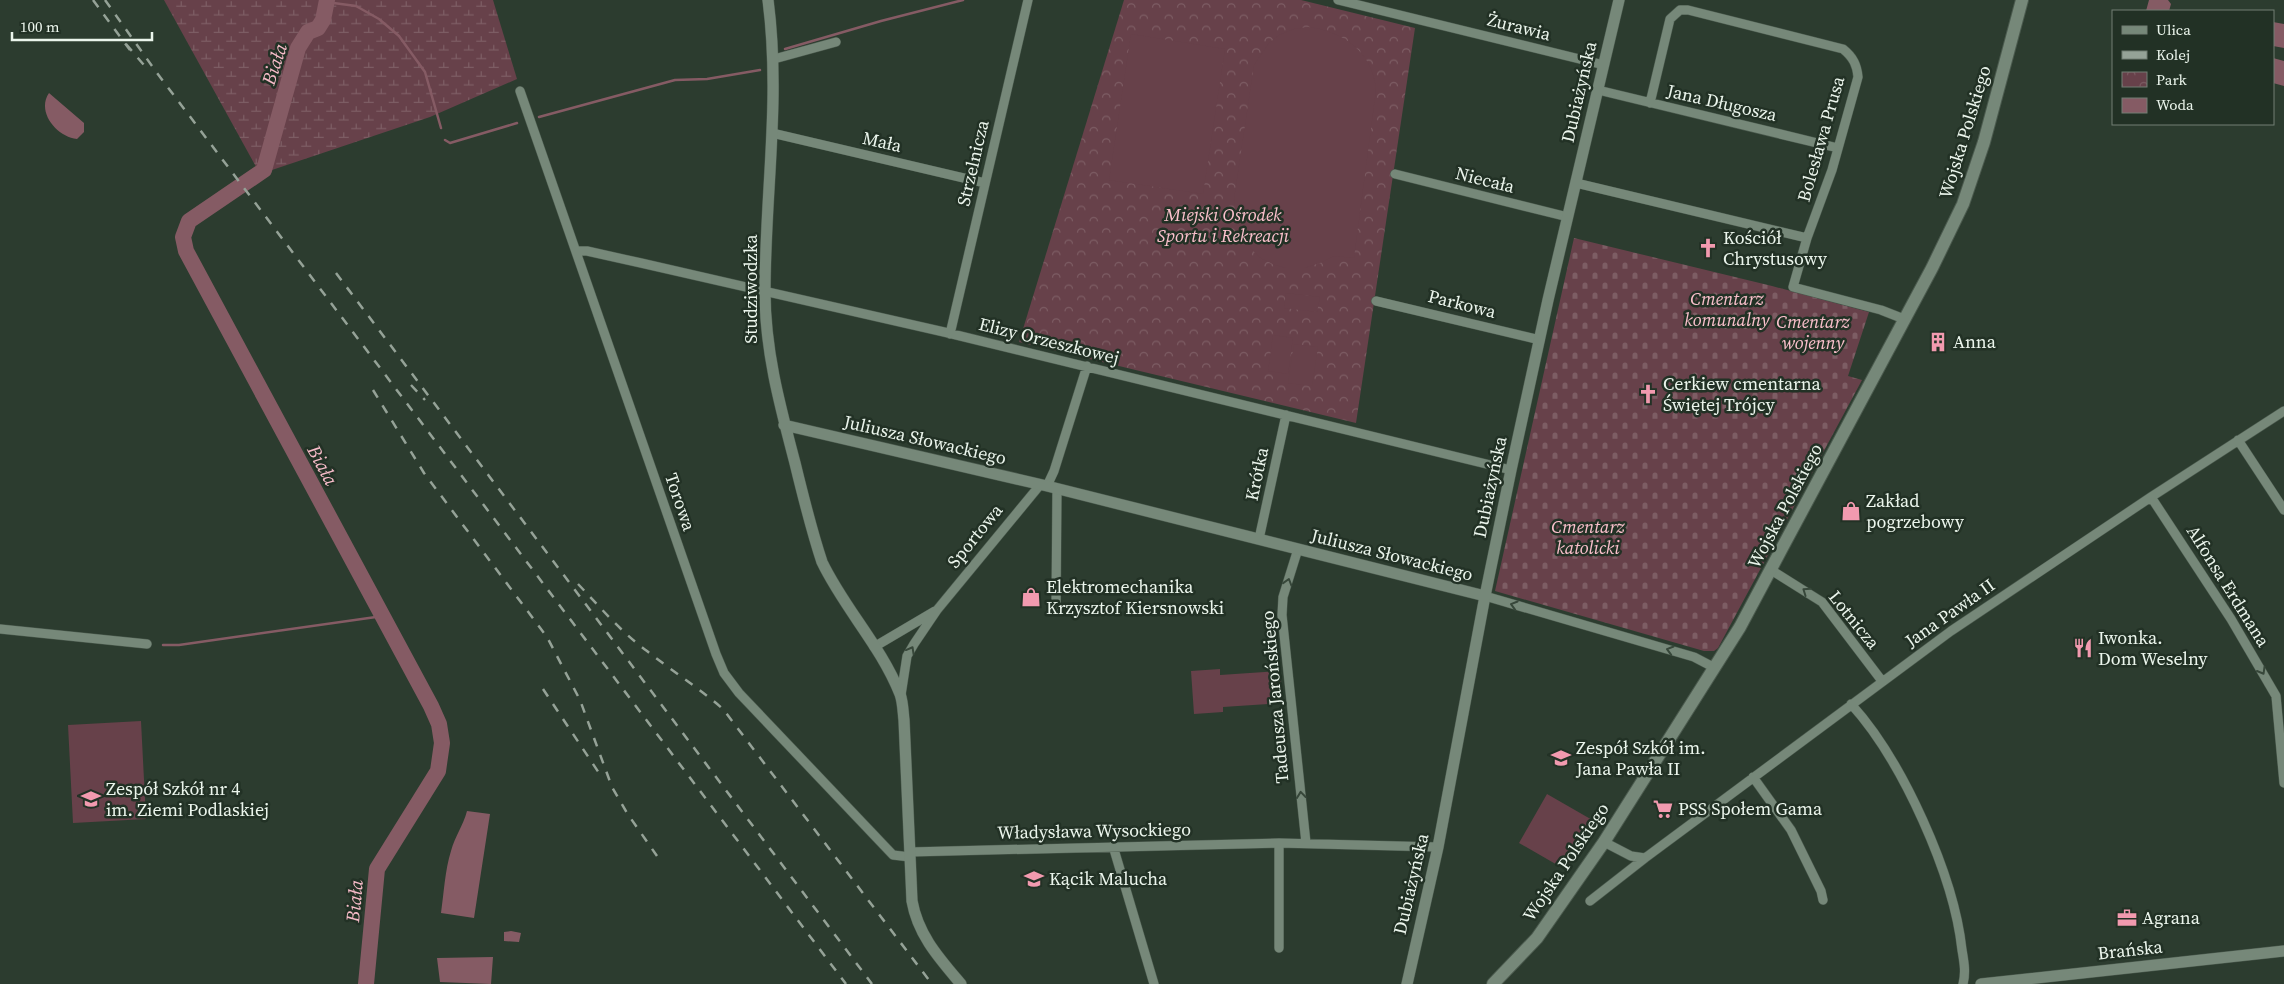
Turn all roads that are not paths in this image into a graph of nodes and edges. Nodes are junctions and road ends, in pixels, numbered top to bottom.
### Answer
1 (768, 0) edge
2 (1028, 0) edge
3 (1338, 0) edge
4 (1619, 0) edge
5 (2022, 0) edge
6 (836, 42) dead end
7 (774, 59) junction
8 (1604, 65) junction
9 (1598, 90) junction
10 (520, 91) dead end
11 (1650, 102) junction
12 (772, 133) junction
13 (1838, 148) junction
14 (1395, 174) dead end
15 (985, 183) junction
16 (1576, 183) junction
17 (1568, 217) junction
18 (1807, 238) junction
19 (577, 252) junction
20 (765, 291) junction
21 (1376, 300) dead end
22 (1904, 319) junction
23 (950, 334) junction
24 (1540, 340) junction
25 (1087, 366) junction
26 (2284, 411) edge
27 (1286, 415) junction
28 (784, 425) junction
29 (2238, 440) junction
30 (1511, 470) junction
31 (1048, 487) junction
32 (2151, 497) junction
33 (2284, 510) edge
34 (1259, 539) junction
35 (1298, 549) junction
36 (1771, 570) junction
37 (1485, 596) junction
38 (1056, 607) dead end
39 (937, 610) junction
40 (0, 629) edge
41 (146, 644) dead end
42 (874, 646) junction
43 (1715, 668) junction
44 (1882, 681) junction
45 (901, 696) junction
46 (1852, 704) junction
47 (1753, 777) junction
48 (2284, 783) edge
49 (1604, 842) junction
50 (1279, 843) junction
51 (1306, 844) junction
52 (1113, 846) junction
53 (1438, 846) junction
54 (910, 854) junction
55 (1645, 858) junction
56 (1823, 900) dead end
57 (1590, 902) dead end
58 (1279, 948) dead end
59 (2284, 951) edge
60 (961, 984) edge
61 (1154, 984) edge
62 (1407, 984) edge
63 (1493, 984) edge
64 (1963, 984) edge
65 (1981, 984) edge

1 - 7 street, Studziwodzka
2 - 15 street, Strzelnicza
3 - 8 street, Żurawia
4 - 8 street, Dubiażyńska
5 - 22 main road, Wojska Polskiego
6 - 7 street
7 - 12 street, Studziwodzka
8 - 9 street, Dubiażyńska
9 - 11 street, Jana Długosza
9 - 16 street, Dubiażyńska
10 - 19 street, Torowa
11 - 13 street, Jana Długosza
11 - 13 street, Bolesława Prusa
12 - 15 street, Mała
12 - 20 street, Studziwodzka
13 - 18 street, Bolesława Prusa
14 - 17 street, Niecała
15 - 23 street, Strzelnicza
16 - 17 street, Dubiażyńska
16 - 18 street
17 - 24 street, Dubiażyńska
18 - 22 street, Bolesława Prusa
19 - 20 street, Elizy Orzeszkowej
19 - 54 street, Torowa
20 - 23 street, Elizy Orzeszkowej
20 - 28 street, Studziwodzka
21 - 24 street, Parkowa
22 - 36 main road, Wojska Polskiego
23 - 25 street, Elizy Orzeszkowej
24 - 30 street, Dubiażyńska
25 - 27 street, Elizy Orzeszkowej
25 - 31 street, Sportowa
26 - 29 street, Jana Pawła II
27 - 30 street, Elizy Orzeszkowej
27 - 34 street, Krótka
28 - 31 street, Juliusza Słowackiego
28 - 42 street, Studziwodzka
29 - 32 street, Jana Pawła II
29 - 33 street
30 - 37 street, Dubiażyńska
31 - 34 street, Juliusza Słowackiego
31 - 38 street
31 - 39 street, Sportowa
32 - 44 street, Jana Pawła II
32 -> 48 street, Alfonsa Erdmana
34 - 35 street, Juliusza Słowackiego
35 - 37 street, Juliusza Słowackiego
51 -> 35 street, Tadeusza Jarońskiego
36 - 43 main road, Wojska Polskiego
44 -> 36 street, Lotnicza
43 -> 37 street, Juliusza Słowackiego
37 - 53 street, Dubiażyńska
39 - 42 street, Sportowa
45 -> 39 street, Sportowa
40 - 41 street
42 - 45 street, Sportowa
43 - 49 main road, Wojska Polskiego
44 - 46 street, Jana Pawła II
45 - 54 street, Sportowa
46 - 47 street, Jana Pawła II
46 - 64 street
47 - 55 street, Jana Pawła II
47 - 56 street
49 - 55 street
49 - 63 main road, Wojska Polskiego
50 - 51 street, Władysława Wysockiego
50 - 52 street, Władysława Wysockiego
50 - 58 street
51 - 53 street, Władysława Wysockiego
52 - 54 street, Władysława Wysockiego
52 - 61 street
53 - 62 street, Dubiażyńska
54 - 60 street, Sportowa
55 - 57 street, Jana Pawła II
59 - 65 street, Brańska

